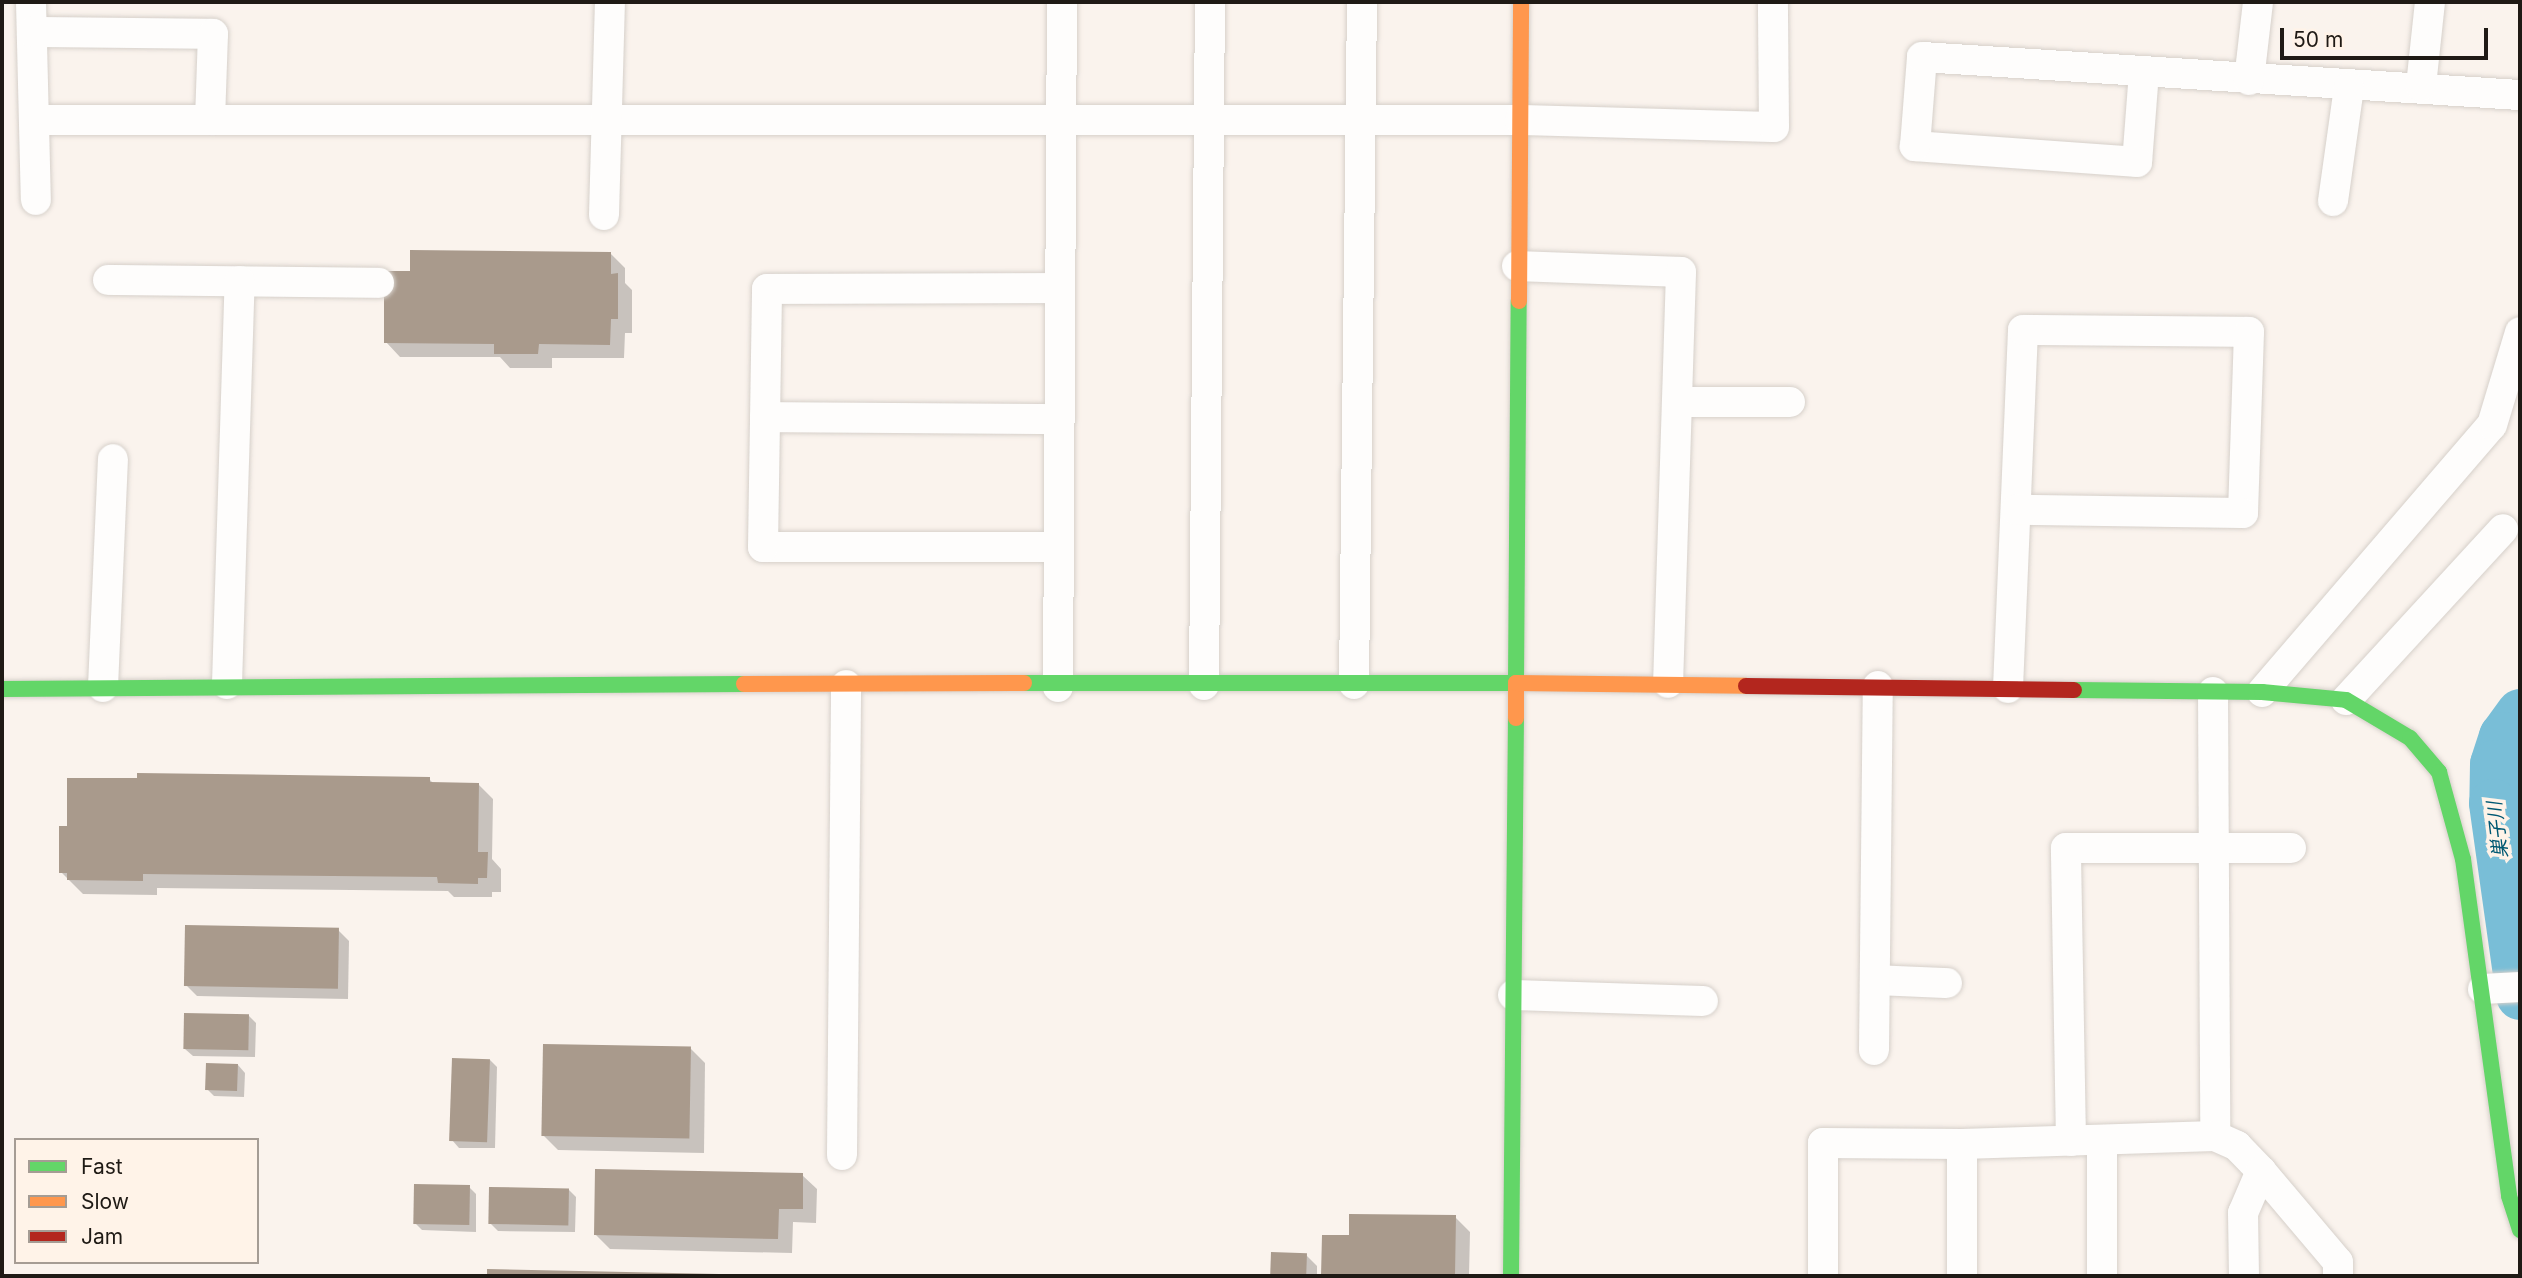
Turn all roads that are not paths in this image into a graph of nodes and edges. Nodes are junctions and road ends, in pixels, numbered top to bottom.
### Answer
1 (31, 2) edge
2 (610, 2) edge
3 (1062, 2) edge
4 (1210, 2) edge
5 (1362, 2) edge
6 (1521, 2) edge
7 (1773, 2) edge
8 (2258, 2) edge
9 (2430, 2) edge
10 (32, 32) junction
11 (2144, 72) junction
12 (2249, 80) junction
13 (2421, 86) junction
14 (2349, 87) junction
15 (2520, 94) edge
16 (608, 119) junction
17 (34, 120) junction
18 (211, 120) junction
19 (1060, 120) junction
20 (1520, 120) junction
21 (1209, 122) junction
22 (1361, 122) junction
23 (36, 200) dead end
24 (2333, 201) dead end
25 (604, 215) dead end
26 (1517, 266) junction
27 (108, 280) dead end
28 (240, 281) junction
29 (379, 283) dead end
30 (1059, 288) junction
31 (2520, 332) edge
32 (1677, 402) junction
33 (1790, 402) dead end
34 (2510, 405) edge
35 (765, 417) junction
36 (1059, 419) junction
37 (113, 459) dead end
38 (2016, 510) junction
39 (2503, 529) dead end
40 (1058, 547) junction
41 (1516, 683) junction
42 (1668, 683) junction
43 (227, 684) junction
44 (1354, 684) junction
45 (846, 685) junction
46 (1204, 685) junction
47 (1878, 686) junction
48 (103, 687) junction
49 (1058, 687) junction
50 (2008, 688) junction
51 (2, 689) edge
52 (2213, 692) junction
53 (2262, 692) junction
54 (2346, 700) junction
55 (2211, 848) junction
56 (2291, 848) dead end
57 (1875, 981) junction
58 (1947, 982) dead end
59 (2502, 988) edge
60 (1513, 995) junction
61 (1703, 1001) dead end
62 (1874, 1050) dead end
63 (2215, 1136) junction
64 (2071, 1141) junction
65 (2102, 1141) junction
66 (1962, 1144) junction
67 (842, 1155) dead end
68 (2261, 1171) junction
69 (2520, 1230) edge
70 (1511, 1276) edge
71 (1823, 1276) edge
72 (1962, 1276) edge
73 (2102, 1276) edge
74 (2244, 1276) edge
75 (2338, 1276) edge

1 - 10 street
2 - 16 street
3 - 19 street
4 - 21 street
5 - 22 street
6 - 20 street
7 - 20 street
8 - 12 street
9 - 13 street
10 - 17 street
10 - 18 street
11 - 11 street
11 - 12 street
12 - 14 street
13 - 14 street
13 - 15 street
14 - 24 street
16 - 18 street
16 - 19 street
16 - 25 street
17 - 18 street
17 - 23 street
19 - 21 street
19 - 30 street
20 - 22 street
20 - 26 street
21 - 22 street
21 - 46 street
22 - 44 street
26 - 32 street
26 - 41 street
27 - 28 street
28 - 29 street
28 - 43 street
30 - 35 street
30 - 36 street
31 - 34 street
32 - 33 street
32 - 42 street
34 - 53 street
35 - 36 street
35 - 40 street
36 - 40 street
37 - 48 street
38 - 38 street
38 - 50 street
39 - 54 street
40 - 49 street
41 - 42 street
41 - 44 street
41 - 60 street
42 - 47 street
43 - 45 street
43 - 48 street
44 - 46 street
45 - 49 street
45 - 67 street
46 - 49 street
47 - 50 street
47 - 57 street
48 - 51 street
50 - 52 street
52 - 53 street
52 - 55 street
53 - 54 street
54 - 59 street
55 - 56 street
55 - 63 street
55 - 64 street
57 - 58 street
57 - 62 street
59 - 69 street
60 - 61 street
60 - 70 street
63 - 65 street
63 - 68 street
64 - 65 street
64 - 66 street
65 - 73 street
66 - 71 street
66 - 72 street
68 - 74 street
68 - 75 street

